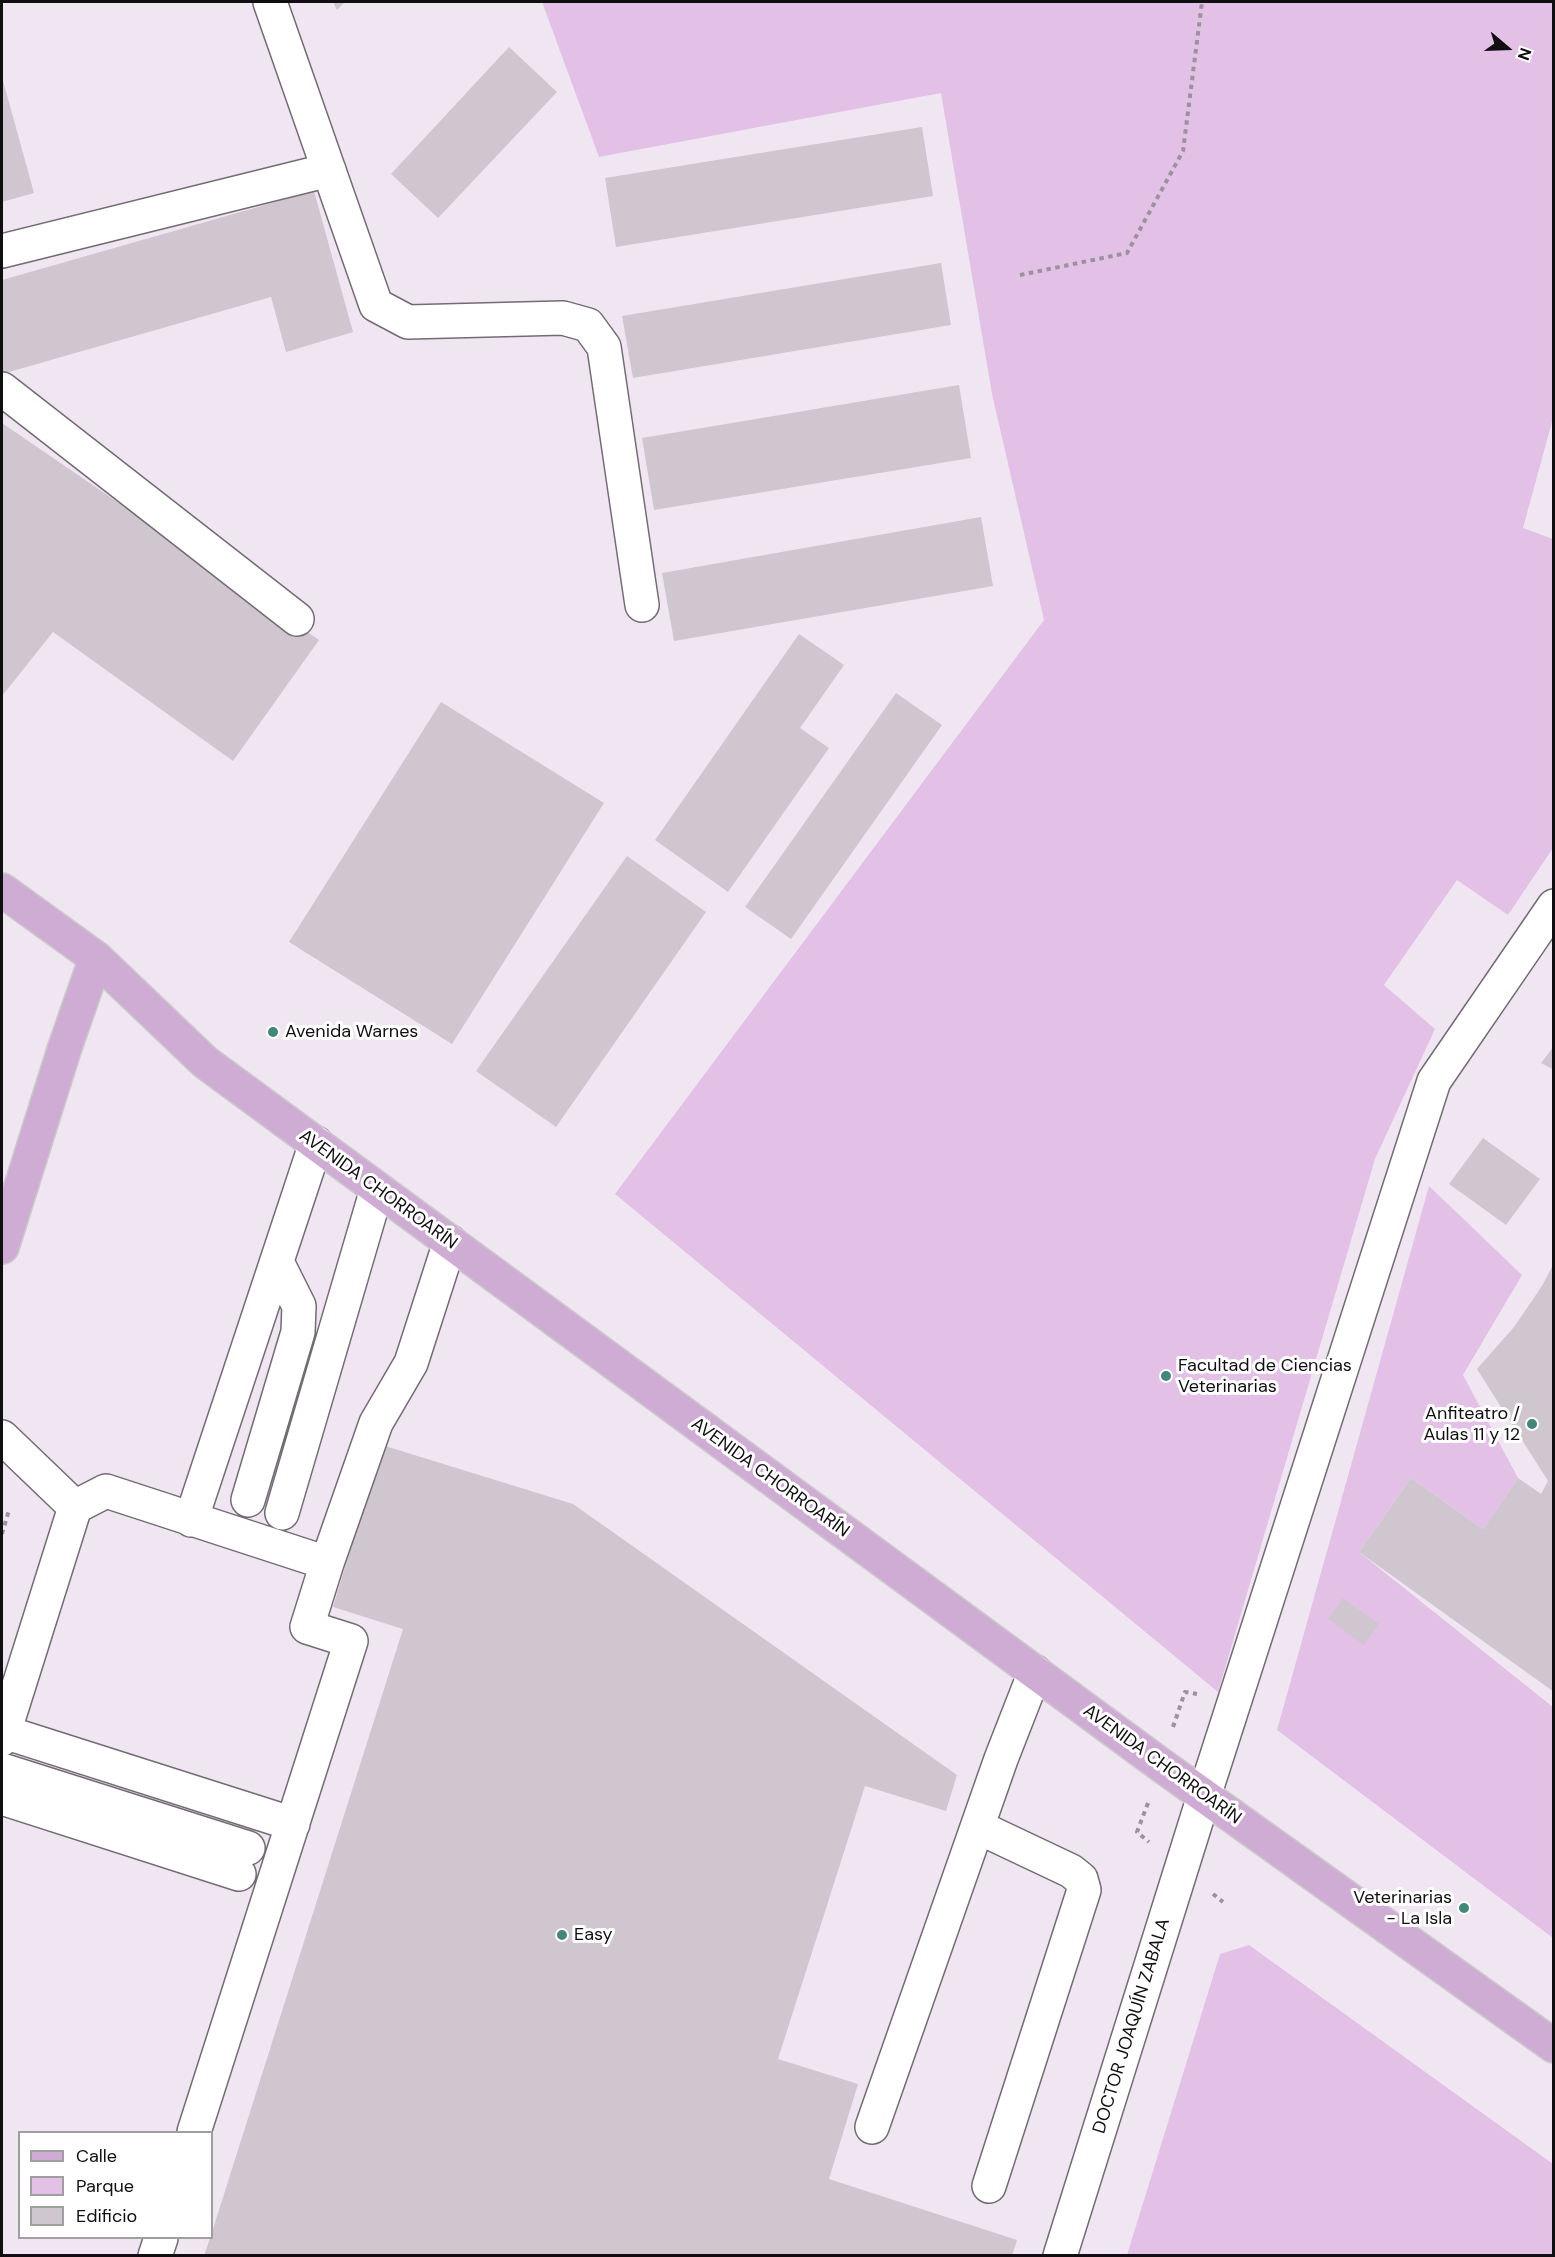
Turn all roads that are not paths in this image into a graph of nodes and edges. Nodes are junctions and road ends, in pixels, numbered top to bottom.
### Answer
1 (270, 2) edge
2 (329, 170) junction
3 (2, 251) edge
4 (2, 388) edge
5 (642, 605) dead end
6 (297, 619) dead end
7 (2, 890) edge
8 (1554, 906) edge
9 (96, 958) junction
10 (316, 1143) junction
11 (377, 1189) junction
12 (450, 1242) junction
13 (2, 1247) edge
14 (277, 1262) junction
15 (2, 1437) edge
16 (248, 1500) dead end
17 (75, 1507) junction
18 (282, 1513) dead end
19 (191, 1520) junction
20 (327, 1563) junction
21 (1035, 1672) junction
22 (3, 1735) edge
23 (2, 1770) edge
24 (1204, 1796) junction
25 (2, 1798) edge
26 (293, 1824) junction
27 (978, 1827) junction
28 (1554, 2046) edge
29 (872, 2127) dead end
30 (195, 2131) edge
31 (989, 2186) dead end
32 (161, 2239) edge
33 (155, 2256) edge
34 (1060, 2256) edge

1 - 2 street
2 - 3 street
2 - 5 street
4 - 6 street
7 - 9 main road, AVENIDA CHORROARÍN
8 - 24 street, DOCTOR JOAQUÍN ZABALA
9 - 10 main road, AVENIDA CHORROARÍN
9 - 13 main road
10 - 11 main road, AVENIDA CHORROARÍN
10 - 14 street
11 - 12 main road, AVENIDA CHORROARÍN
11 - 18 street
12 - 20 street
12 - 21 main road, AVENIDA CHORROARÍN
14 - 16 street
14 - 19 street
15 - 17 street
17 - 19 street
17 - 22 street
19 - 20 street
20 - 26 street
21 - 24 main road, AVENIDA CHORROARÍN
21 - 27 street
22 - 26 street
23 - 25 street
24 - 28 main road, AVENIDA CHORROARÍN
24 - 34 street, DOCTOR JOAQUÍN ZABALA
26 - 30 street
27 - 29 street
27 - 31 street
32 - 33 street

